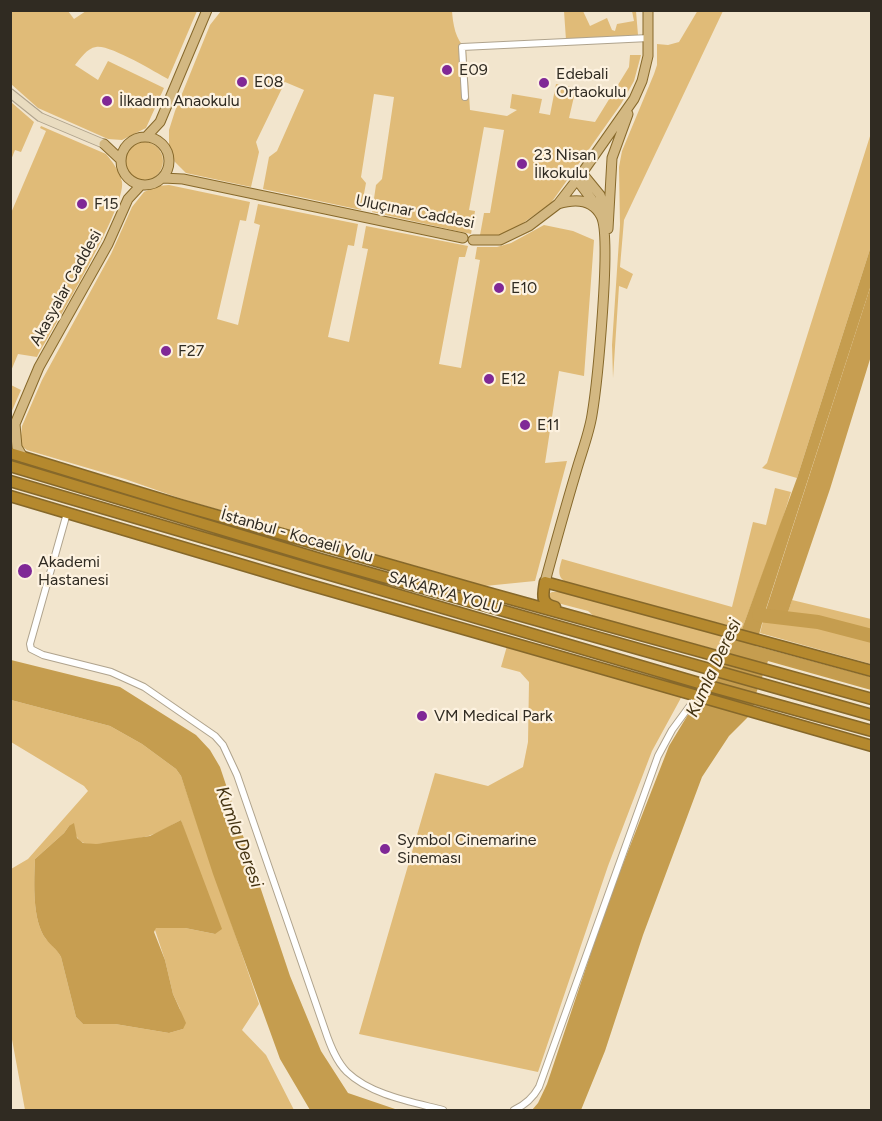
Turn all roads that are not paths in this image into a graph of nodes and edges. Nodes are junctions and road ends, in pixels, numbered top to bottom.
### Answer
1 (207, 10) edge
2 (648, 10) edge
3 (649, 38) junction
4 (10, 93) edge
5 (465, 97) dead end
6 (634, 99) junction
7 (160, 123) junction
8 (146, 137) junction
9 (161, 143) junction
10 (104, 144) junction
11 (125, 147) junction
12 (120, 159) junction
13 (169, 166) junction
14 (580, 176) junction
15 (163, 178) junction
16 (183, 179) junction
17 (128, 180) junction
18 (141, 185) junction
19 (128, 199) junction
20 (558, 204) junction
21 (602, 217) junction
22 (607, 234) junction
23 (463, 238) joint
24 (473, 240) joint
25 (605, 252) junction
26 (13, 426) edge
27 (10, 453) edge
28 (23, 456) junction
29 (10, 466) edge
30 (10, 481) edge
31 (10, 496) edge
32 (67, 513) junction
33 (544, 582) junction
34 (514, 600) junction
35 (593, 622) junction
36 (872, 671) edge
37 (784, 690) junction
38 (701, 697) junction
39 (872, 701) edge
40 (768, 703) junction
41 (872, 714) edge
42 (872, 731) edge
43 (872, 745) edge
44 (525, 1108) edge
45 (442, 1110) edge
46 (514, 1110) edge

1 - 7 main road
2 - 3 main road, Uluçınar Caddesi
3 - 5 street
3 - 6 main road, Uluçınar Caddesi
4 - 10 street
6 - 14 main road, Uluçınar Caddesi
6 - 22 main road
7 - 8 main road
7 - 9 main road
8 - 9 main road
8 - 11 main road
9 - 13 main road
10 - 11 main road
10 - 12 main road
11 - 12 main road
12 - 17 main road
13 - 15 main road
13 - 16 main road
14 - 20 main road, Uluçınar Caddesi
14 - 21 main road
14 - 22 main road
15 - 16 main road, Uluçınar Caddesi
15 - 18 main road
16 - 23 main road, Uluçınar Caddesi
17 - 18 main road
17 - 19 main road
18 - 19 main road
19 - 26 main road, Akasyalar Caddesi
20 - 21 main road
20 - 24 main road, Uluçınar Caddesi
21 - 25 main road
22 - 25 main road
23 - 24 street, Uluçınar Caddesi
25 - 33 main road
26 - 28 main road
27 - 28 highway
28 - 34 highway
29 - 37 highway, İstanbul - Kocaeli Yolu
30 - 40 highway, SAKARYA YOLU
31 - 32 highway
32 - 38 highway
32 - 45 street
33 - 34 highway
33 - 35 highway
33 - 36 highway
34 - 35 highway
35 - 39 highway
37 - 39 highway
37 - 41 highway
38 - 43 highway
38 - 44 street
40 - 42 highway, SAKARYA YOLU
40 - 43 highway
44 - 46 street

